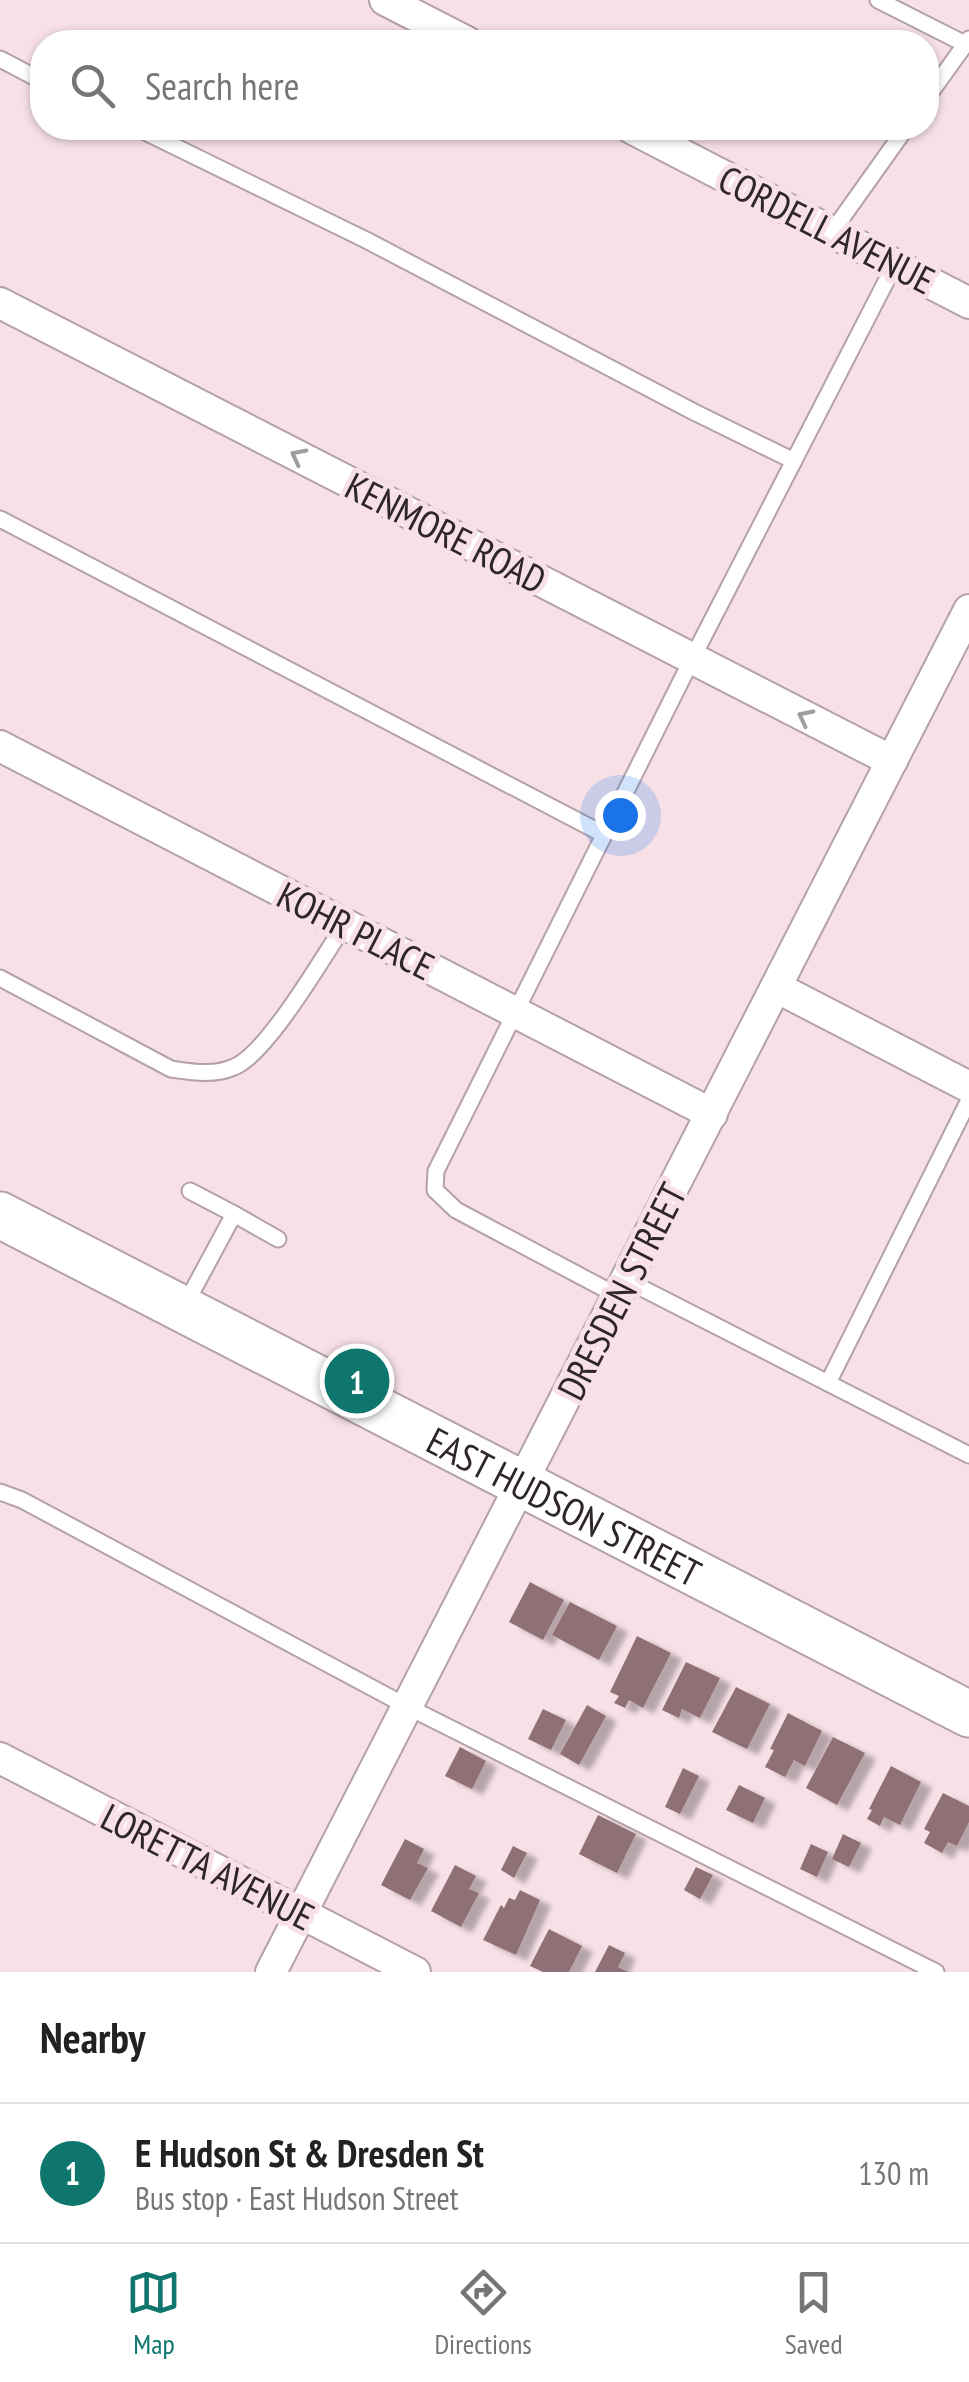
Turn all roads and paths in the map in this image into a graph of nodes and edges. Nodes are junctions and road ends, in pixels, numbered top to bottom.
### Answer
1 (385, 0) edge
2 (878, 0) edge
3 (444, 30) edge
4 (967, 41) edge
5 (0, 59) edge
6 (30, 74) edge
7 (939, 80) edge
8 (162, 140) edge
9 (654, 140) edge
10 (897, 140) edge
11 (832, 232) junction
12 (895, 264) junction
13 (0, 302) edge
14 (969, 302) edge
15 (794, 460) junction
16 (0, 519) edge
17 (969, 610) edge
18 (692, 658) junction
19 (0, 746) edge
20 (892, 762) junction
21 (603, 834) junction
22 (345, 924) junction
23 (0, 978) edge
24 (776, 986) junction
25 (514, 1011) junction
26 (969, 1087) edge
27 (969, 1100) edge
28 (712, 1114) junction
29 (190, 1191) dead end
30 (234, 1214) junction
31 (0, 1215) edge
32 (278, 1238) dead end
33 (622, 1288) junction
34 (183, 1309) junction
35 (828, 1383) junction
36 (969, 1455) edge
37 (521, 1483) junction
38 (0, 1492) edge
39 (408, 1707) junction
40 (969, 1714) edge
41 (0, 1758) edge
42 (302, 1914) junction
43 (272, 1972) edge
44 (416, 1972) edge
45 (936, 1972) edge

1 - 3 street
2 - 4 lane
4 - 7 lane
5 - 6 lane
8 - 15 lane
9 - 11 street, CORDELL AVENUE
10 - 11 lane
11 - 12 street, CORDELL AVENUE
12 - 14 street, CORDELL AVENUE
12 - 15 lane
18 -> 13 street, KENMORE ROAD
15 - 18 lane
16 - 21 lane
17 - 20 street, DRESDEN STREET
20 -> 18 street, KENMORE ROAD
18 - 21 lane
19 - 22 street, KOHR PLACE
20 - 24 street, DRESDEN STREET
21 - 25 lane
22 - 23 lane
22 - 25 street, KOHR PLACE
24 - 26 street
24 - 28 street, DRESDEN STREET
25 - 28 street, KOHR PLACE
25 - 33 lane
27 - 35 lane
28 - 33 street, DRESDEN STREET
29 - 30 lane
30 - 32 lane
30 - 34 lane
31 - 34 main road, EAST HUDSON STREET
33 - 35 lane
33 - 37 street, DRESDEN STREET
34 - 37 main road, EAST HUDSON STREET
35 - 36 lane
37 - 39 street, DRESDEN STREET
37 - 40 main road, EAST HUDSON STREET
38 - 39 lane
39 - 42 street, DRESDEN STREET
39 - 45 lane
41 - 42 street, LORETTA AVENUE
42 - 43 street, DRESDEN STREET
42 - 44 street, LORETTA AVENUE

